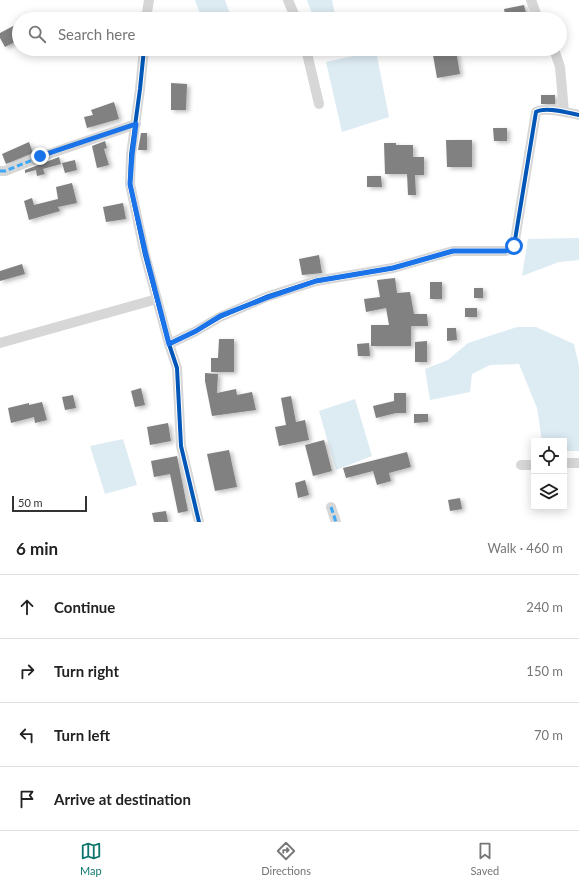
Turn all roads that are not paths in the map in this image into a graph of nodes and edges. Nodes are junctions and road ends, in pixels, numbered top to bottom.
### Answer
1 (149, 0) edge
2 (288, 0) edge
3 (531, 0) edge
4 (147, 12) edge
5 (293, 12) edge
6 (535, 12) edge
7 (143, 56) edge
8 (308, 56) edge
9 (556, 56) edge
10 (319, 104) dead end
11 (564, 112) junction
12 (579, 115) edge
13 (136, 124) junction
14 (0, 171) edge
15 (157, 300) junction
16 (0, 343) edge
17 (169, 344) junction
18 (567, 463) edge
19 (579, 463) edge
20 (521, 465) dead end
21 (531, 465) edge
22 (332, 507) dead end
23 (198, 522) edge
24 (336, 522) edge

1 - 4 street
2 - 5 street
3 - 6 street
7 - 13 street
8 - 10 street
9 - 11 street
11 - 12 street
11 - 17 street
13 - 14 street
13 - 15 street
15 - 16 street
15 - 17 street
17 - 23 street
18 - 19 street
20 - 21 street
22 - 24 street

